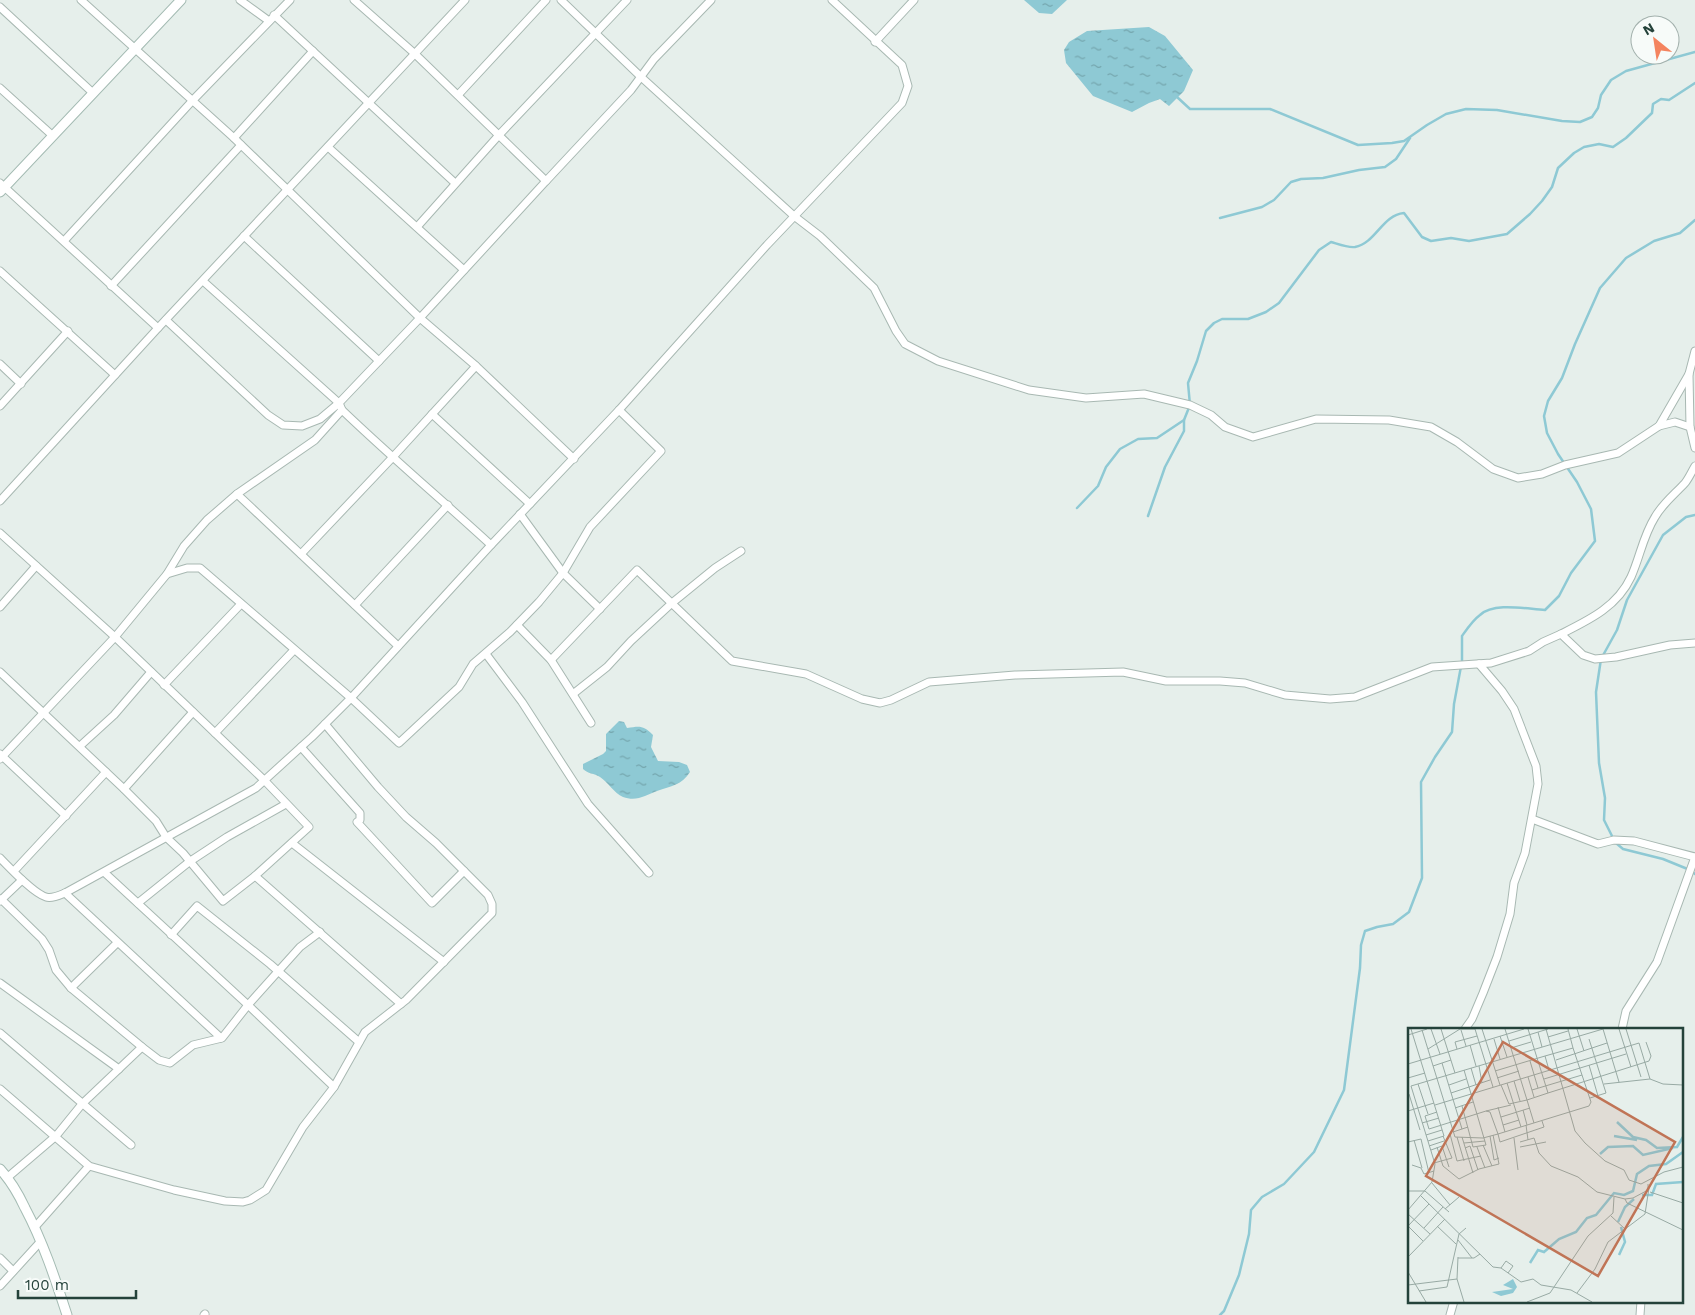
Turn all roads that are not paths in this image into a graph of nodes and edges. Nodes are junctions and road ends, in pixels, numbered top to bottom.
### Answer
1 (181, 0) edge
2 (240, 0) edge
3 (290, 0) edge
4 (354, 0) edge
5 (546, 0) edge
6 (561, 0) edge
7 (626, 0) edge
8 (711, 0) edge
9 (832, 0) edge
10 (914, 0) edge
11 (86, 2) edge
12 (461, 2) edge
13 (0, 7) edge
14 (274, 15) junction
15 (269, 21) junction
16 (596, 33) junction
17 (875, 42) junction
18 (135, 48) junction
19 (313, 52) junction
20 (414, 53) junction
21 (640, 76) junction
22 (0, 88) edge
23 (93, 93) junction
24 (458, 95) junction
25 (193, 100) junction
26 (368, 103) junction
27 (499, 135) junction
28 (53, 136) junction
29 (234, 138) junction
30 (241, 145) junction
31 (328, 147) junction
32 (546, 182) junction
33 (455, 184) junction
34 (1, 187) edge
35 (288, 190) junction
36 (794, 216) junction
37 (417, 227) junction
38 (244, 236) junction
39 (64, 241) junction
40 (464, 270) junction
41 (0, 271) edge
42 (203, 281) junction
43 (111, 286) junction
44 (420, 318) junction
45 (166, 320) junction
46 (158, 328) junction
47 (68, 331) junction
48 (1695, 351) edge
49 (379, 361) junction
50 (0, 364) edge
51 (476, 366) junction
52 (1689, 374) junction
53 (115, 375) junction
54 (21, 384) junction
55 (0, 406) edge
56 (341, 407) junction
57 (619, 410) junction
58 (432, 414) junction
59 (1659, 426) junction
60 (1690, 427) junction
61 (1695, 448) edge
62 (392, 458) junction
63 (574, 459) junction
64 (1695, 466) edge
65 (238, 494) junction
66 (0, 501) edge
67 (530, 504) junction
68 (448, 505) junction
69 (520, 514) junction
70 (0, 533) edge
71 (491, 545) junction
72 (741, 551) dead end
73 (301, 554) junction
74 (36, 566) junction
75 (563, 573) junction
76 (167, 574) junction
77 (672, 603) junction
78 (241, 604) junction
79 (355, 605) junction
80 (0, 607) edge
81 (600, 608) junction
82 (517, 625) junction
83 (1561, 634) junction
84 (115, 637) junction
85 (1695, 643) edge
86 (398, 646) junction
87 (294, 650) junction
88 (486, 654) junction
89 (551, 660) junction
90 (1478, 664) junction
91 (0, 672) edge
92 (151, 672) junction
93 (164, 685) junction
94 (573, 694) junction
95 (351, 698) junction
96 (44, 712) junction
97 (193, 712) junction
98 (325, 724) junction
99 (591, 724) dead end
100 (215, 733) junction
101 (80, 746) junction
102 (300, 747) junction
103 (1, 756) edge
104 (106, 772) junction
105 (265, 781) junction
106 (124, 789) junction
107 (286, 804) junction
108 (66, 816) junction
109 (1532, 819) junction
110 (166, 837) junction
111 (292, 843) junction
112 (1695, 857) edge
113 (0, 858) edge
114 (189, 862) junction
115 (464, 871) junction
116 (14, 872) junction
117 (105, 872) junction
118 (649, 873) dead end
119 (255, 876) junction
120 (22, 880) junction
121 (65, 894) junction
122 (1, 900) edge
123 (138, 904) junction
124 (320, 932) junction
125 (171, 935) junction
126 (117, 943) junction
127 (444, 962) junction
128 (278, 971) junction
129 (0, 983) edge
130 (71, 988) junction
131 (401, 1004) junction
132 (248, 1005) junction
133 (1466, 1028) edge
134 (1622, 1028) edge
135 (0, 1033) edge
136 (221, 1038) junction
137 (359, 1042) junction
138 (142, 1047) junction
139 (119, 1069) junction
140 (334, 1087) junction
141 (0, 1089) edge
142 (82, 1104) junction
143 (56, 1136) junction
144 (131, 1144) dead end
145 (89, 1166) junction
146 (0, 1169) edge
147 (8, 1177) junction
148 (36, 1227) junction
149 (41, 1241) junction
150 (0, 1258) edge
151 (13, 1271) junction
152 (0, 1286) edge
153 (1454, 1302) edge
154 (1641, 1302) edge
155 (67, 1315) edge
156 (1450, 1315) edge
157 (1640, 1315) edge

1 - 18 street
2 - 15 street
3 - 14 street
4 - 20 street
5 - 24 street
6 - 16 street
7 - 16 street
8 - 21 street
9 - 17 street
10 - 17 street
11 - 18 street
12 - 20 street
13 - 23 street
14 - 15 street
14 - 19 street
15 - 25 street
16 - 21 street
16 - 27 street
17 - 36 street
18 - 23 street
18 - 25 street
19 - 26 street
19 - 29 street
20 - 24 street
20 - 26 street
21 - 32 street
21 - 36 street
22 - 28 street
23 - 28 street
24 - 27 street
25 - 29 street
25 - 39 street
26 - 31 street
26 - 33 street
27 - 32 street
27 - 33 street
28 - 34 street
29 - 30 street
30 - 35 street
30 - 43 street
31 - 35 street
31 - 37 street
32 - 40 street
33 - 37 street
34 - 39 street
35 - 38 street
35 - 44 street
36 - 57 street
36 - 59 street
37 - 40 street
38 - 42 street
38 - 49 street
39 - 43 street
40 - 44 street
41 - 47 street
42 - 45 street
42 - 56 street
43 - 46 street
44 - 49 street
44 - 51 street
45 - 46 street
45 - 56 street
46 - 53 street
47 - 53 street
47 - 54 street
48 - 52 street
49 - 56 street
50 - 54 street
51 - 58 street
51 - 63 street
52 - 59 street
52 - 60 street
53 - 66 street
54 - 55 street
56 - 62 street
56 - 65 street
57 - 63 street
57 - 75 street
58 - 62 street
58 - 67 street
59 - 60 street
60 - 61 street
62 - 68 street
62 - 73 street
63 - 67 street
64 - 83 street
65 - 73 street
65 - 76 street
67 - 69 street
68 - 71 street
68 - 79 street
69 - 71 street
69 - 75 street
70 - 74 street
71 - 86 street
72 - 77 street
73 - 79 street
74 - 80 street
74 - 84 street
75 - 81 street
75 - 82 street
76 - 78 street
76 - 84 street
77 - 81 street
77 - 90 street
77 - 94 street
78 - 87 street
78 - 93 street
79 - 86 street
81 - 89 street
82 - 88 street
82 - 89 street
83 - 85 street
83 - 90 street
84 - 92 street
84 - 96 street
86 - 95 street
87 - 95 street
87 - 100 street
88 - 95 street
88 - 118 street
89 - 94 street
90 - 109 street
91 - 96 street
92 - 93 street
92 - 101 street
93 - 97 street
94 - 99 street
95 - 98 street
96 - 101 street
96 - 103 street
97 - 100 street
97 - 106 street
98 - 102 street
98 - 115 street
100 - 105 street
101 - 104 street
102 - 105 street
102 - 115 street
103 - 108 street
104 - 106 street
104 - 108 street
105 - 107 street
105 - 110 street
106 - 110 street
107 - 111 street
107 - 114 street
108 - 116 street
109 - 112 street
109 - 133 street
110 - 114 street
110 - 117 street
111 - 119 street
111 - 127 street
112 - 134 street
113 - 116 street
114 - 119 street
114 - 123 street
115 - 127 street
116 - 120 street
117 - 121 street
117 - 123 street
119 - 124 street
120 - 121 street
120 - 122 street
121 - 126 street
122 - 130 street
123 - 125 street
124 - 128 street
124 - 131 street
125 - 128 street
125 - 132 street
126 - 130 street
126 - 136 street
127 - 131 street
128 - 132 street
128 - 137 street
129 - 139 street
130 - 138 street
131 - 137 street
132 - 136 street
132 - 140 street
135 - 142 street
136 - 138 street
137 - 140 street
138 - 139 street
139 - 142 street
140 - 145 street
141 - 143 street
142 - 143 street
142 - 144 street
143 - 145 street
143 - 147 street
145 - 148 street
146 - 147 street
147 - 148 street
148 - 149 street
149 - 151 street
149 - 155 street
150 - 151 street
151 - 152 street
153 - 156 street
154 - 157 street

